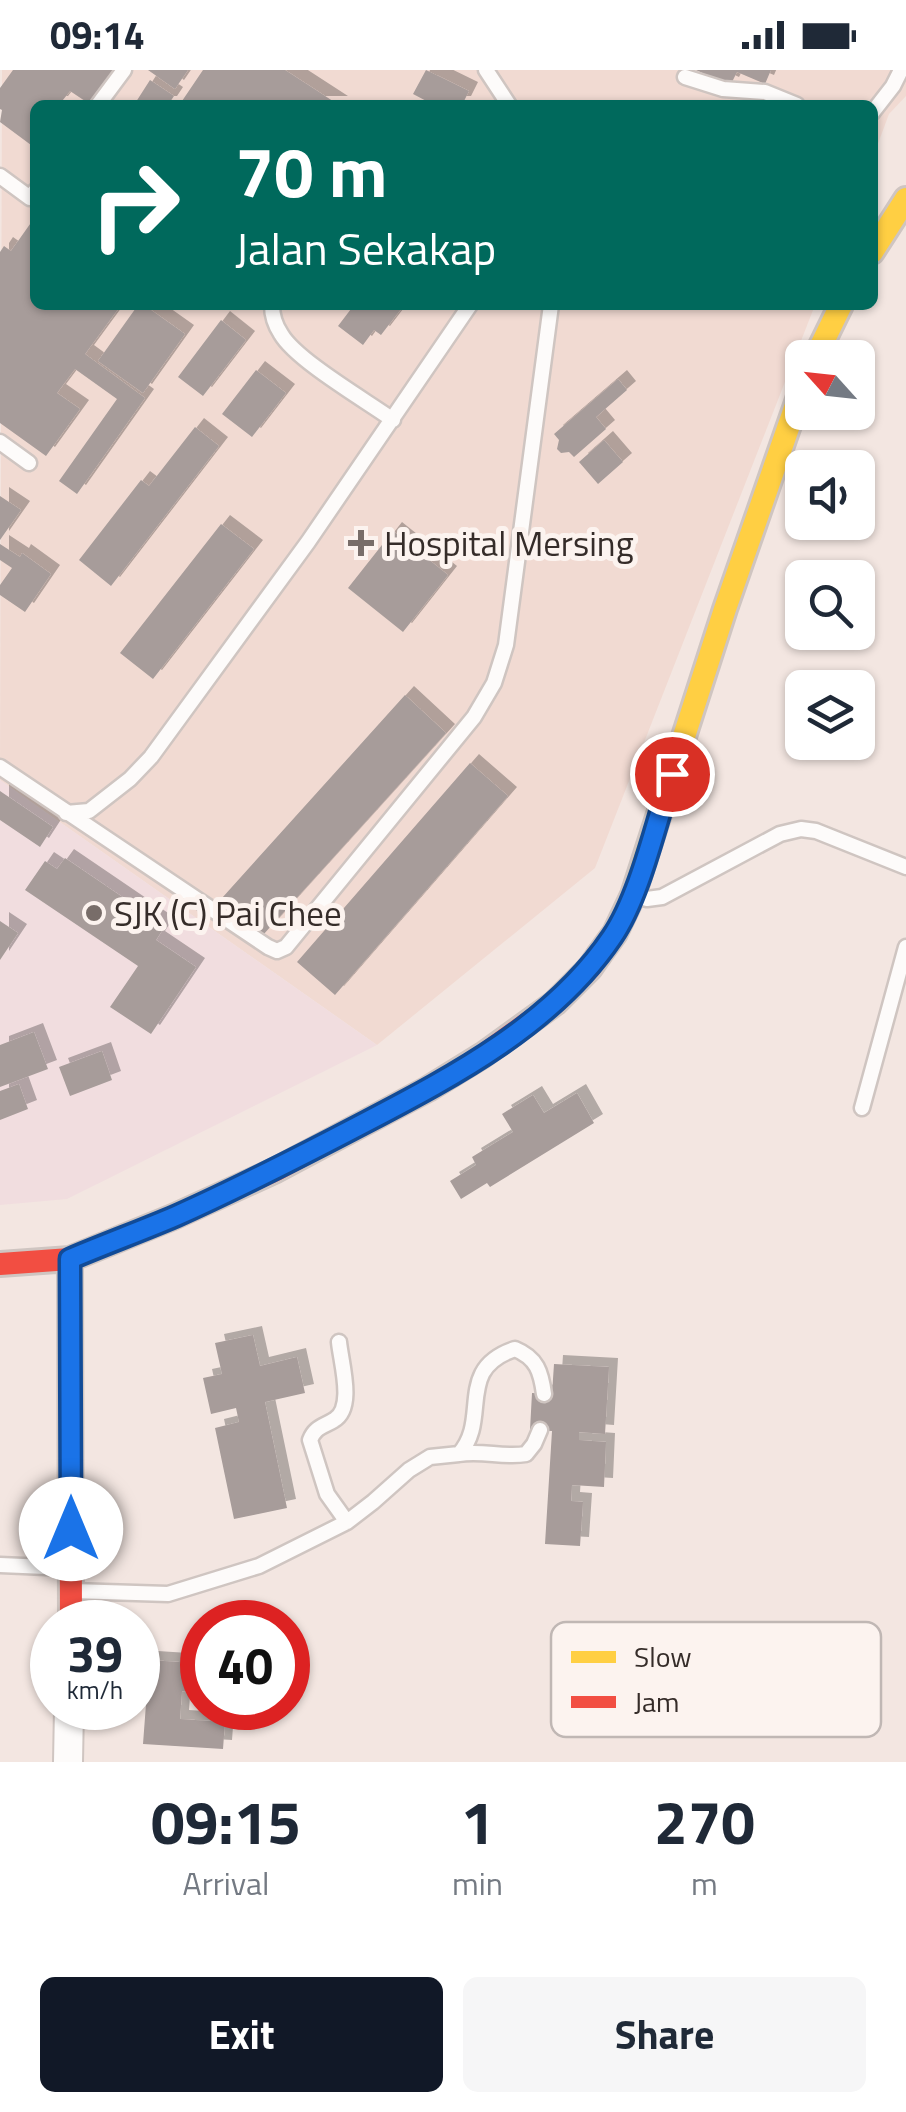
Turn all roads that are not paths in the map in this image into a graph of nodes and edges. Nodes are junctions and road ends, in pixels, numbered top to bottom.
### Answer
1 (124, 70) edge
2 (486, 70) edge
3 (900, 70) edge
4 (684, 77) dead end
5 (102, 100) edge
6 (506, 100) edge
7 (785, 100) edge
8 (878, 105) edge
9 (0, 176) edge
10 (30, 198) edge
11 (906, 199) edge
12 (878, 243) edge
13 (272, 310) edge
14 (467, 310) edge
15 (550, 310) edge
16 (834, 310) edge
17 (822, 340) edge
18 (392, 420) junction
19 (787, 430) edge
20 (0, 442) edge
21 (28, 462) dead end
22 (0, 767) edge
23 (66, 813) junction
24 (906, 868) edge
25 (633, 895) junction
26 (906, 946) edge
27 (862, 1108) dead end
28 (70, 1259) junction
29 (0, 1264) edge
30 (338, 1342) dead end
31 (544, 1394) dead end
32 (540, 1430) dead end
33 (459, 1454) junction
34 (347, 1522) junction
35 (0, 1565) edge
36 (71, 1579) junction
37 (71, 1600) edge
38 (69, 1730) edge
39 (68, 1762) edge

1 - 5 lane
2 - 6 lane
3 - 8 lane
4 - 7 lane
9 - 10 lane
11 - 12 street
13 - 18 lane
14 - 18 lane
15 - 23 lane
16 - 17 street
18 - 23 lane
19 - 25 street
20 - 21 lane
22 - 23 lane
24 - 25 lane
25 - 28 street
26 - 27 lane
28 - 29 street
28 - 36 street
30 - 34 lane
31 - 33 lane
32 - 33 lane
33 - 34 lane
34 - 36 lane
35 - 36 lane
36 - 37 street
38 - 39 street

